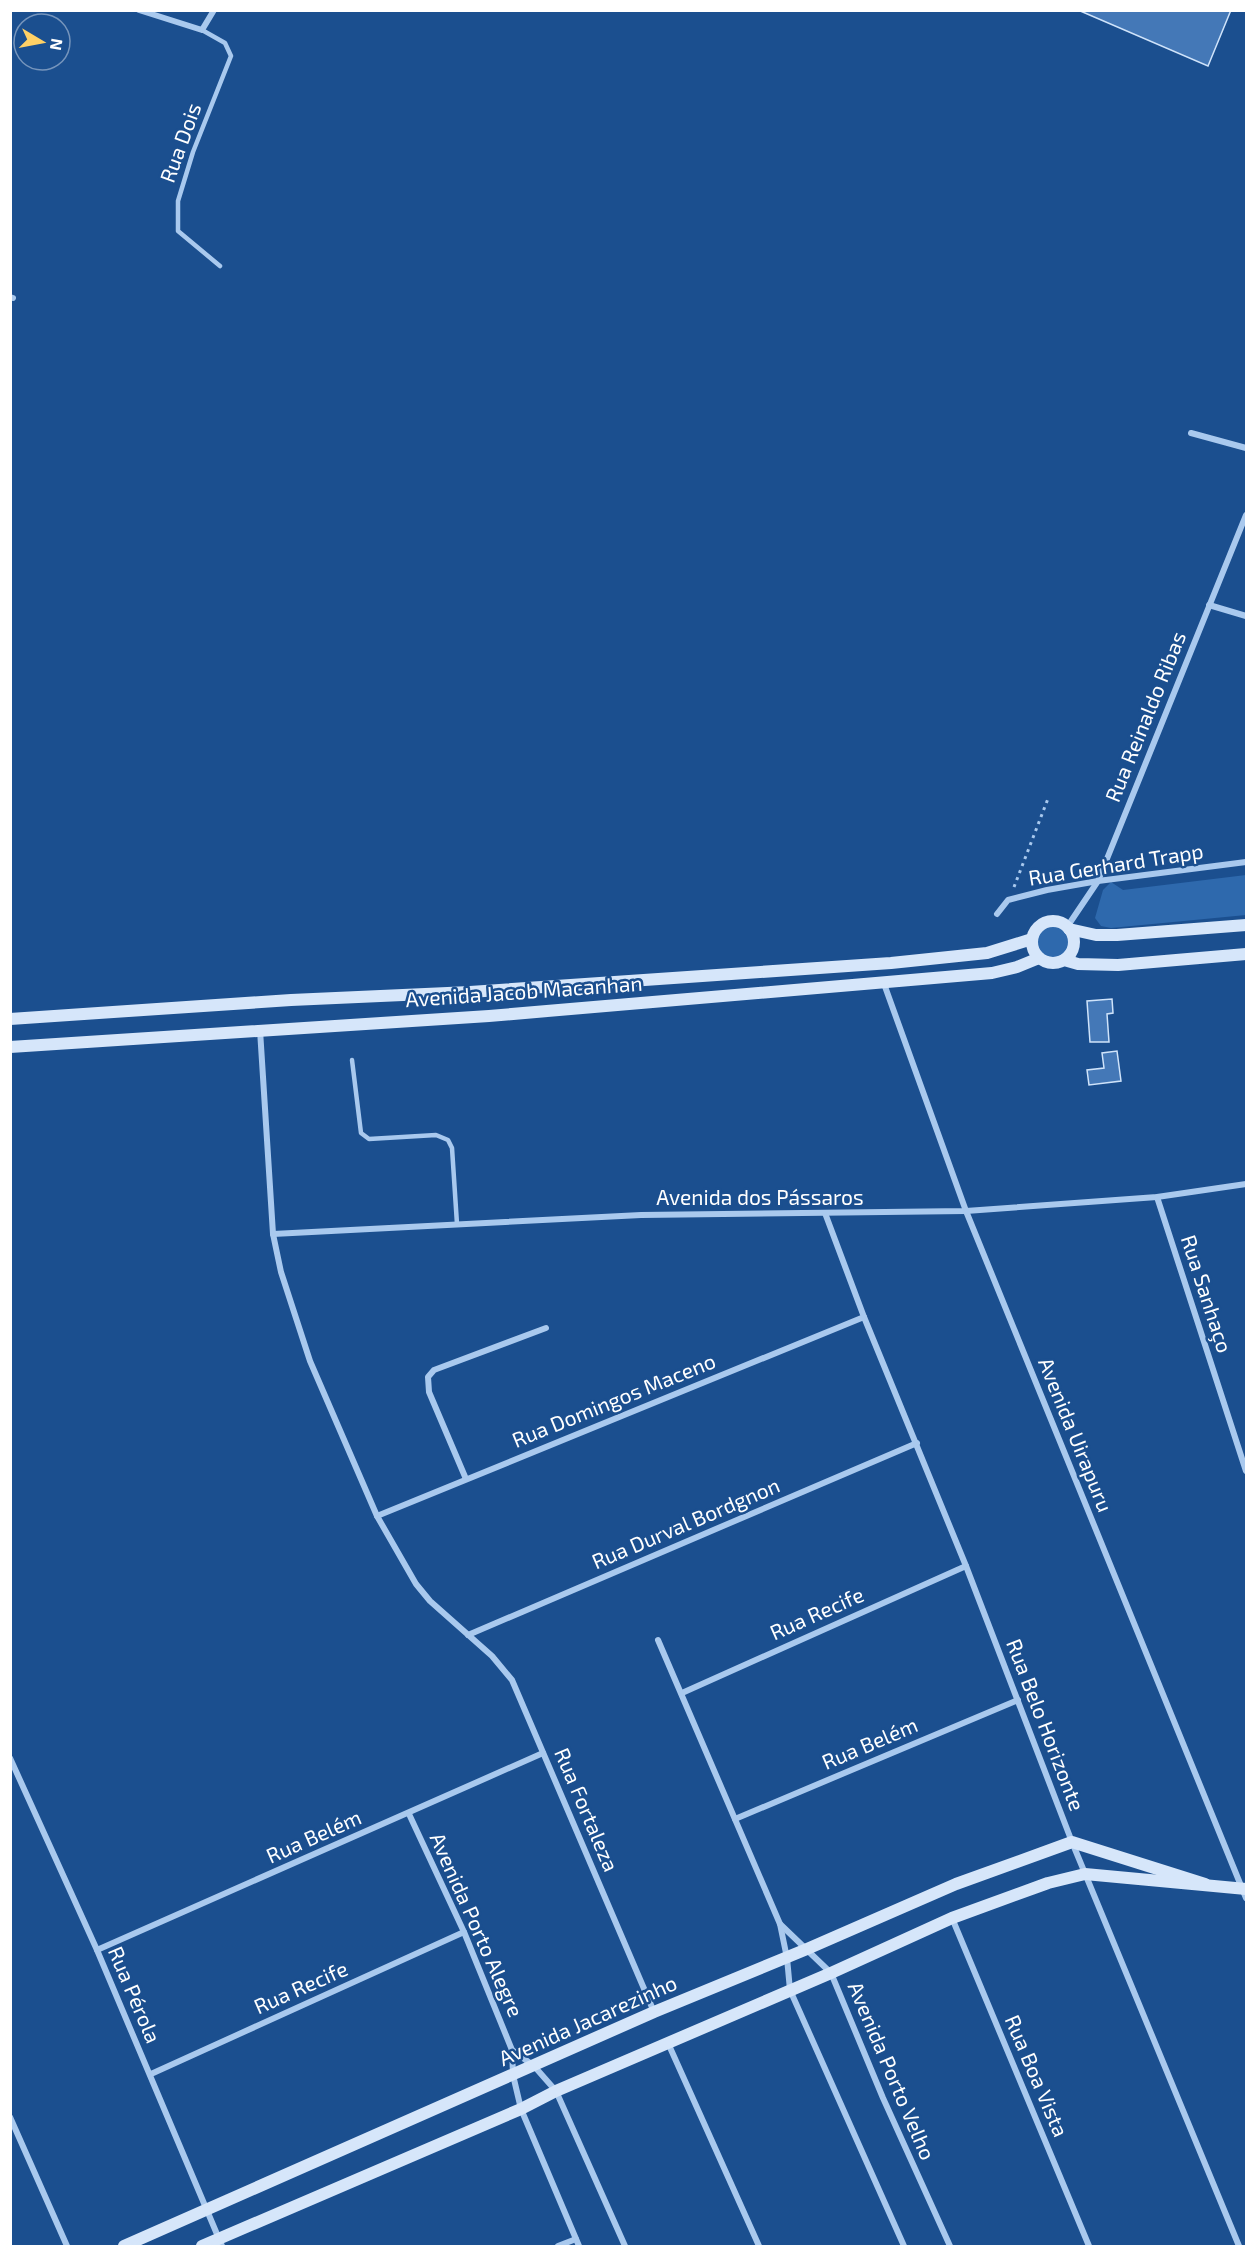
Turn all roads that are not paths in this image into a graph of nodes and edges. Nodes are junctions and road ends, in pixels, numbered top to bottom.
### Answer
1 (139, 10) edge
2 (214, 10) edge
3 (202, 30) junction
4 (220, 266) dead end
5 (1191, 433) dead end
6 (1246, 448) edge
7 (1246, 515) edge
8 (1209, 605) junction
9 (1246, 616) edge
10 (1246, 862) edge
11 (1098, 881) junction
12 (997, 914) dead end
13 (1246, 925) edge
14 (1068, 928) junction
15 (1032, 939) junction
16 (1246, 954) edge
17 (1039, 958) junction
18 (1064, 960) junction
19 (883, 981) junction
20 (10, 1019) edge
21 (260, 1030) junction
22 (10, 1047) edge
23 (352, 1060) dead end
24 (1246, 1184) edge
25 (1157, 1197) junction
26 (966, 1211) junction
27 (825, 1213) junction
28 (457, 1224) junction
29 (273, 1234) junction
30 (864, 1317) junction
31 (546, 1328) dead end
32 (917, 1443) junction
33 (1246, 1471) edge
34 (466, 1479) junction
35 (376, 1516) junction
36 (966, 1566) junction
37 (468, 1635) junction
38 (658, 1640) dead end
39 (682, 1693) junction
40 (1018, 1700) junction
41 (543, 1753) junction
42 (10, 1758) edge
43 (409, 1814) junction
44 (735, 1819) junction
45 (1072, 1842) junction
46 (1085, 1874) junction
47 (1205, 1884) junction
48 (1245, 1892) edge
49 (952, 1918) junction
50 (780, 1924) junction
51 (464, 1932) junction
52 (807, 1949) junction
53 (97, 1950) junction
54 (787, 1958) junction
55 (831, 1973) junction
56 (790, 1990) junction
57 (654, 2012) junction
58 (668, 2043) junction
59 (512, 2050) junction
60 (534, 2066) junction
61 (151, 2074) junction
62 (513, 2075) junction
63 (556, 2091) junction
64 (521, 2109) junction
65 (10, 2117) edge
66 (206, 2209) junction
67 (576, 2239) junction
68 (221, 2243) edge
69 (68, 2247) edge
70 (124, 2247) edge
71 (202, 2247) edge
72 (558, 2247) edge
73 (579, 2247) edge
74 (625, 2247) edge
75 (759, 2247) edge
76 (904, 2247) edge
77 (950, 2247) edge
78 (1089, 2247) edge
79 (1239, 2247) edge

1 - 3 street
2 - 3 street
3 - 4 lane, Rua Dois
5 - 6 street
7 - 8 street, Rua Reinaldo Ribas
8 - 9 street
8 - 11 street, Rua Reinaldo Ribas
10 - 11 street, Rua Gerhard Trapp
11 - 12 street, Rua Gerhard Trapp
11 - 14 street, Rua Reinaldo Ribas
13 - 14 main road
14 - 15 main road
14 - 18 main road
15 - 17 main road
15 - 20 main road, Avenida Jacob Macanhan
16 - 18 main road
17 - 18 main road
17 - 19 main road, Avenida Jacob Macanhan
19 - 21 main road, Avenida Jacob Macanhan
19 - 26 street, Avenida Uirapuru
21 - 22 main road, Avenida Jacob Macanhan
21 - 29 street, Rua Fortaleza
23 - 28 lane
24 - 25 street, Avenida dos Pássaros
25 - 26 street, Avenida dos Pássaros
25 - 33 street, Rua Sanhaço
26 - 27 street, Avenida dos Pássaros
26 - 48 street, Avenida Uirapuru
27 - 28 street, Avenida dos Pássaros
27 - 30 street, Rua Belo Horizonte
28 - 29 street, Avenida dos Pássaros
29 - 35 street, Rua Fortaleza
30 - 32 street, Rua Belo Horizonte
30 - 34 street, Rua Domingos Maceno
31 - 34 street
32 - 36 street, Rua Belo Horizonte
32 - 37 street, Rua Durval Bordgnon
34 - 35 street, Rua Domingos Maceno
35 - 37 street, Rua Fortaleza
36 - 39 street, Rua Recife
36 - 40 street, Rua Belo Horizonte
37 - 41 street, Rua Fortaleza
38 - 39 street, Avenida Porto Velho
39 - 44 street, Avenida Porto Velho
40 - 44 street, Rua Belém
40 - 45 street, Rua Belo Horizonte
41 - 43 street, Rua Belém
41 - 57 street, Rua Fortaleza
42 - 53 street, Rua Pérola
43 - 51 street, Avenida Porto Alegre
43 - 53 street, Rua Belém
44 - 50 street, Avenida Porto Velho
45 - 46 street, Rua Belo Horizonte
45 - 47 main road
45 - 52 main road, Avenida Jacarezinho
46 - 47 main road
46 - 49 main road
46 - 79 street, Rua Belo Horizonte
47 - 48 main road
49 - 55 main road
49 - 78 street, Rua Boa Vista
50 - 52 street, Avenida Porto Velho
50 - 54 street, Avenida Porto Velho
51 - 59 street, Avenida Porto Alegre
51 - 61 street, Rua Recife
52 - 54 main road, Avenida Jacarezinho
52 - 55 street, Avenida Porto Velho
53 - 61 street, Rua Pérola
54 - 56 street, Avenida Porto Velho
54 - 57 main road, Avenida Jacarezinho
55 - 56 main road
55 - 77 street, Avenida Porto Velho
56 - 58 main road
56 - 76 street, Avenida Porto Velho
57 - 60 main road, Avenida Jacarezinho
58 - 63 main road
58 - 75 street
59 - 60 street, Avenida Porto Alegre
59 - 62 street, Avenida Porto Alegre
60 - 62 main road, Avenida Jacarezinho
60 - 63 street, Avenida Porto Alegre
61 - 66 street, Rua Pérola
62 - 64 street, Avenida Porto Alegre
62 - 66 main road, Avenida Jacarezinho
63 - 64 main road
63 - 74 street, Avenida Porto Alegre
64 - 67 street, Avenida Porto Alegre
64 - 68 main road
65 - 69 street
66 - 68 street, Rua Pérola
66 - 70 main road, Avenida Jacarezinho
67 - 72 street
67 - 73 street, Avenida Porto Alegre
68 - 71 main road

